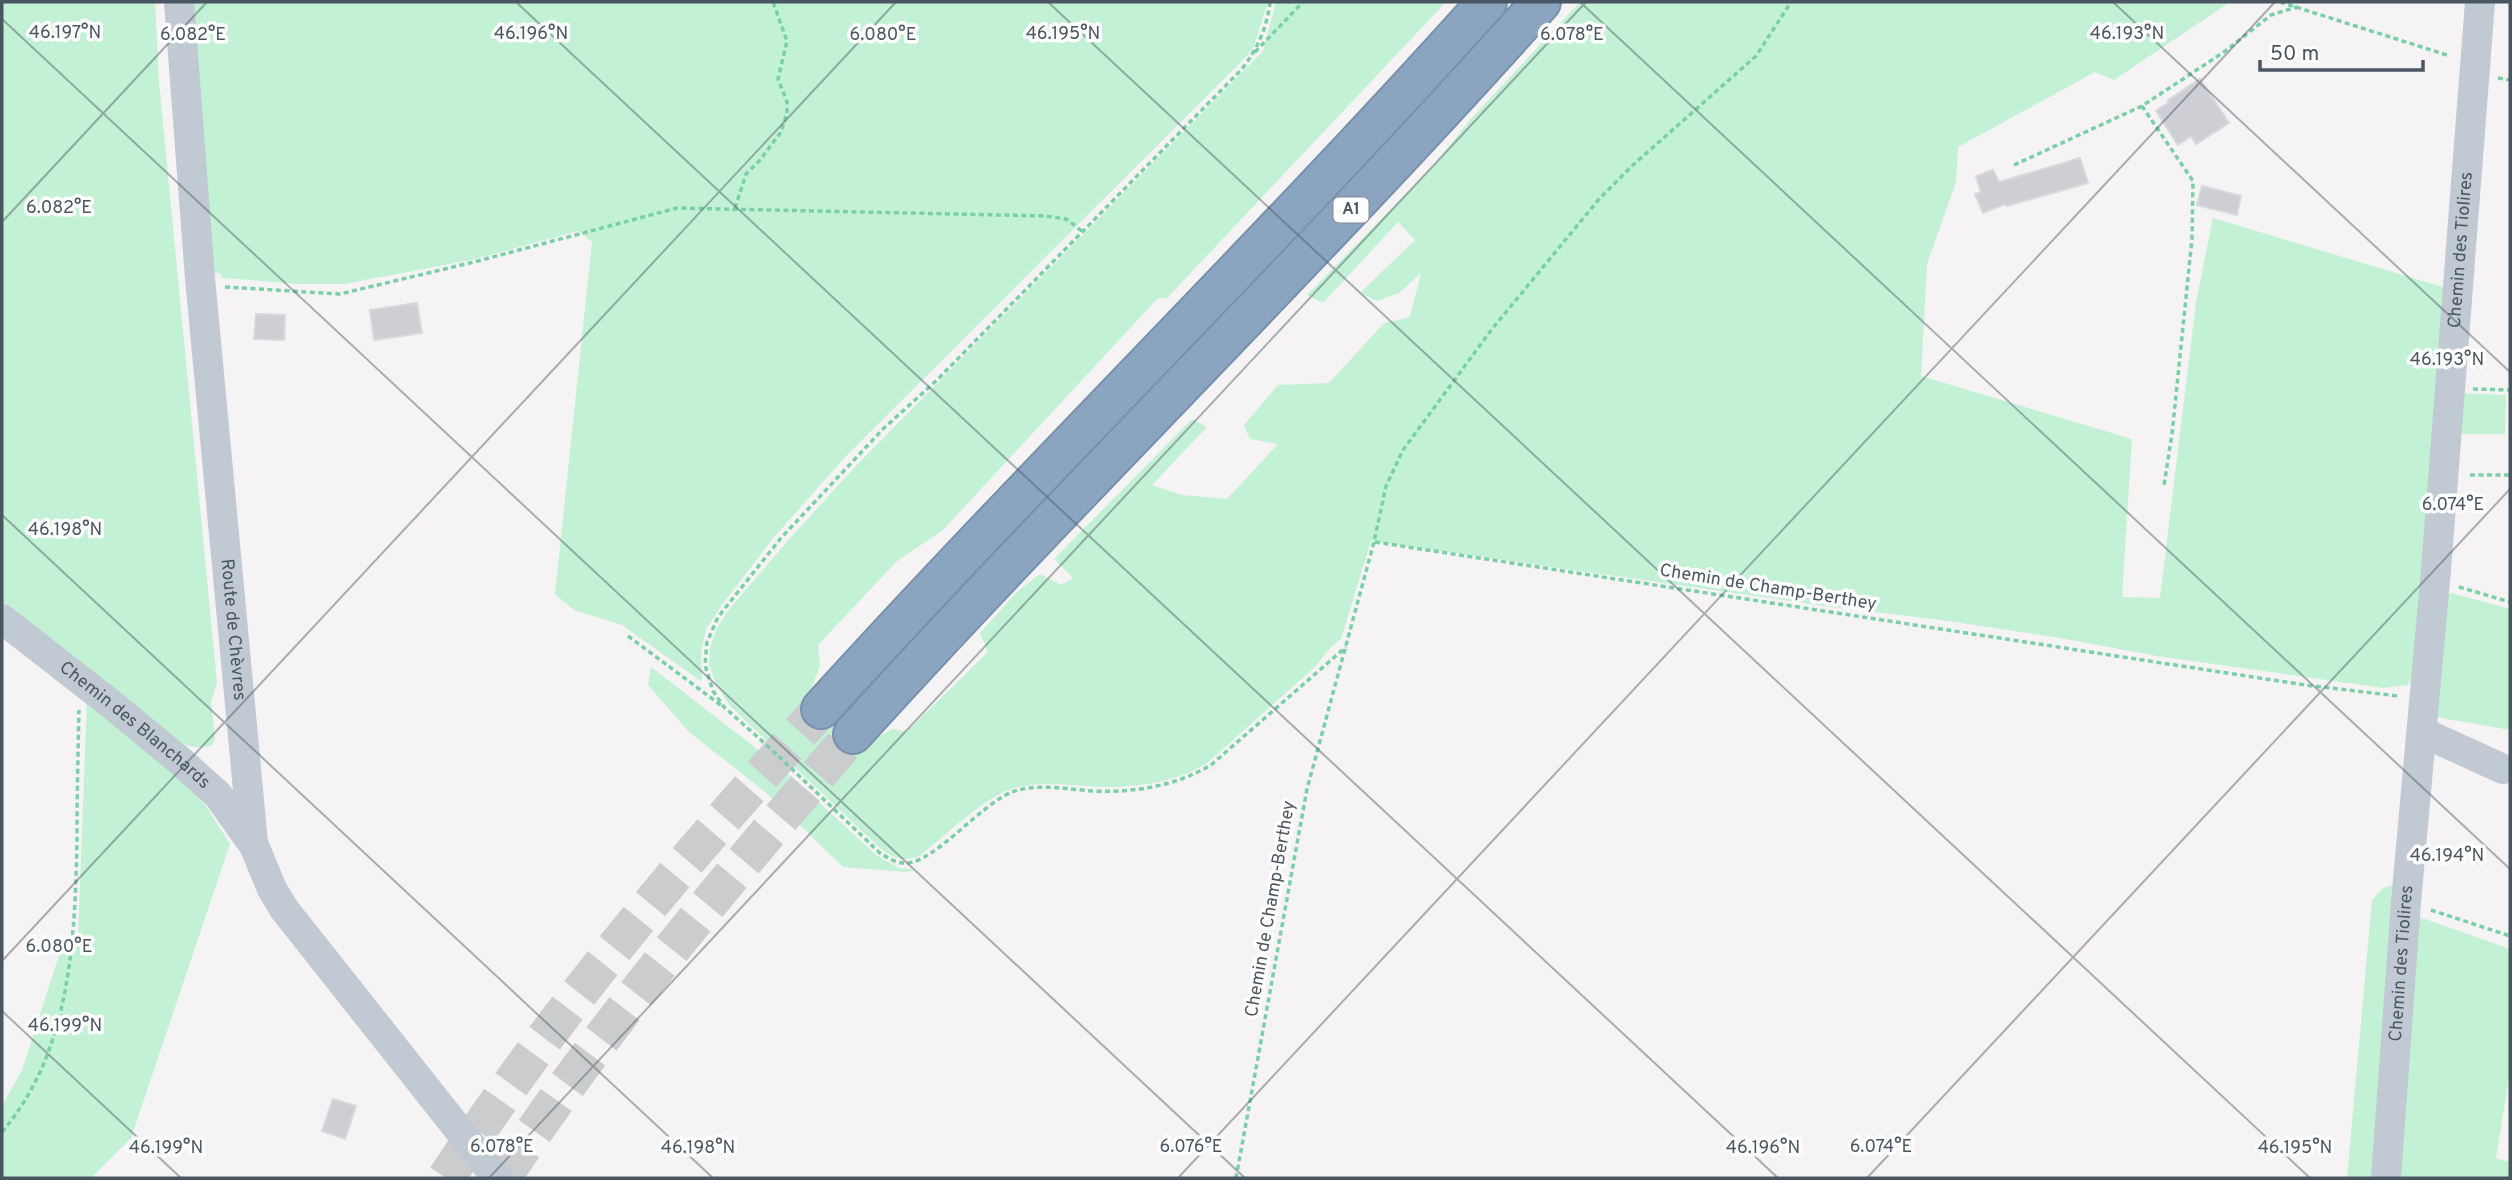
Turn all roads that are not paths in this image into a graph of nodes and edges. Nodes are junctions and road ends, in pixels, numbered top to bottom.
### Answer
1 (179, 2) edge
2 (1487, 2) edge
3 (1541, 2) edge
4 (2480, 2) edge
5 (2, 619) edge
6 (821, 709) tunnel mouth
7 (2422, 732) junction
8 (853, 734) tunnel mouth
9 (242, 735) junction
10 (179, 760) junction
11 (2503, 769) dead end
12 (253, 843) junction
13 (497, 1178) edge
14 (2386, 1178) edge

1 - 9 street, Route de Chèvres
2 - 6 highway, A1
3 - 8 highway, A1
4 - 7 street, Chemin des Tiolires
5 - 10 street, Chemin des Blanchards
7 - 11 street
7 - 14 street, Chemin des Tiolires
9 - 10 street
9 - 12 street, Route de Chèvres
10 - 12 street, Chemin des Blanchards
12 - 13 street, Route de Chèvres

